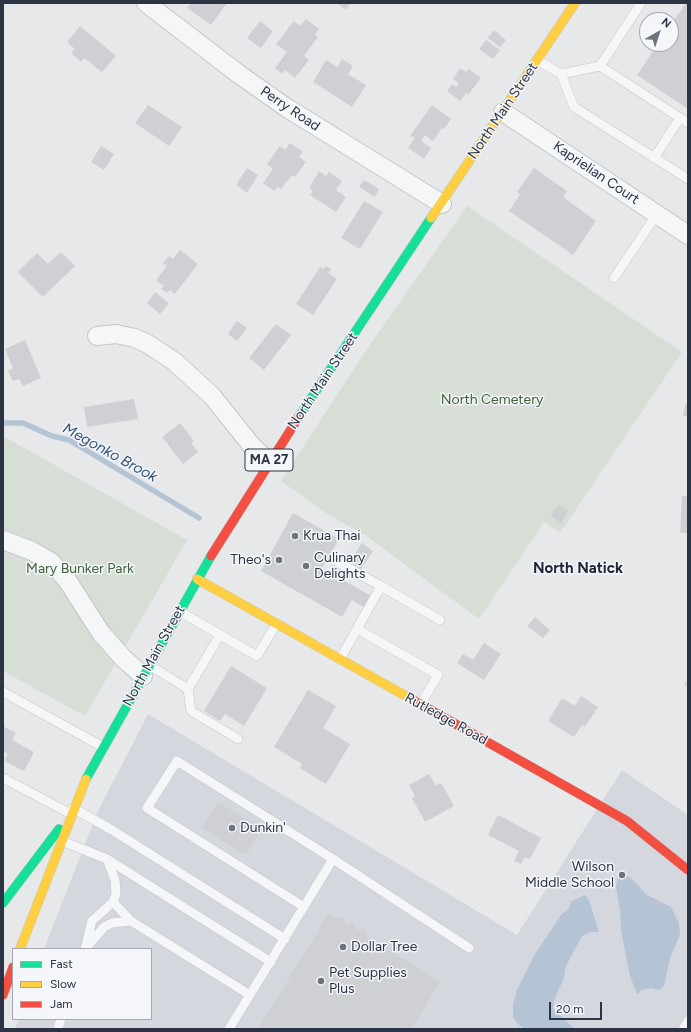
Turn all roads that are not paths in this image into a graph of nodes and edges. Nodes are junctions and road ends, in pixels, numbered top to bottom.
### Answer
1 (146, 3) edge
2 (575, 3) edge
3 (641, 3) edge
4 (537, 60) junction
5 (600, 66) junction
6 (561, 74) junction
7 (503, 112) junction
8 (680, 118) junction
9 (688, 123) edge
10 (654, 158) junction
11 (688, 179) edge
12 (442, 204) junction
13 (657, 214) junction
14 (688, 235) edge
15 (614, 278) dead end
16 (97, 336) dead end
17 (269, 462) junction
18 (3, 540) edge
19 (334, 560) dead end
20 (197, 578) junction
21 (382, 586) junction
22 (179, 611) junction
23 (440, 620) dead end
24 (277, 623) junction
25 (357, 629) junction
26 (220, 635) junction
27 (340, 659) junction
28 (146, 670) junction
29 (188, 689) junction
30 (3, 692) edge
31 (420, 704) junction
32 (238, 739) dead end
33 (103, 747) junction
34 (3, 778) edge
35 (72, 811) junction
36 (62, 841) junction
37 (107, 859) junction
38 (333, 859) junction
39 (688, 870) edge
40 (113, 902) junction
41 (3, 903) edge
42 (304, 907) junction
43 (131, 921) junction
44 (284, 939) junction
45 (20, 948) edge
46 (85, 948) edge
47 (86, 948) edge
48 (469, 948) dead end
49 (271, 962) junction
50 (12, 970) edge
51 (3, 995) edge
52 (250, 995) junction
53 (230, 1029) edge

1 - 12 street, Perry Road
2 - 4 main road, North Main Street / MA 27
3 - 5 lane
4 - 6 lane
4 - 7 main road, North Main Street / MA 27
5 - 6 lane
5 - 8 lane
6 - 10 lane
7 - 12 main road, North Main Street / MA 27
7 - 13 street, Kaprielian Court
8 - 9 lane
8 - 10 lane
10 - 11 lane
12 - 17 main road, North Main Street / MA 27
13 - 14 street, Kaprielian Court
13 - 15 lane
16 - 17 street
17 - 20 main road, North Main Street / MA 27
18 - 28 street
19 - 21 lane
20 - 22 main road, North Main Street / MA 27
20 - 24 main road, Rutledge Road
21 - 23 lane
21 - 25 lane
22 - 26 lane
22 - 28 main road, North Main Street / MA 27
24 - 26 lane
24 - 27 main road, Rutledge Road
25 - 27 lane
25 - 31 lane
26 - 29 lane
27 - 31 main road, Rutledge Road
28 - 29 lane
28 - 33 main road, North Main Street / MA 27
29 - 32 lane
30 - 33 lane
31 - 39 main road, Rutledge Road
33 - 35 main road, North Main Street / MA 27
34 - 35 lane
35 - 36 main road, North Main Street / MA 27
35 - 41 main road, North Main Street
35 - 44 lane
36 - 37 lane
36 - 45 main road, North Main Street / MA 27
37 - 40 lane
37 - 49 lane
38 - 42 lane
38 - 42 lane
38 - 48 lane
40 - 43 lane
40 - 46 lane
42 - 44 lane
43 - 47 lane
43 - 52 lane
44 - 49 lane
49 - 52 lane
50 - 51 main road
52 - 53 lane

